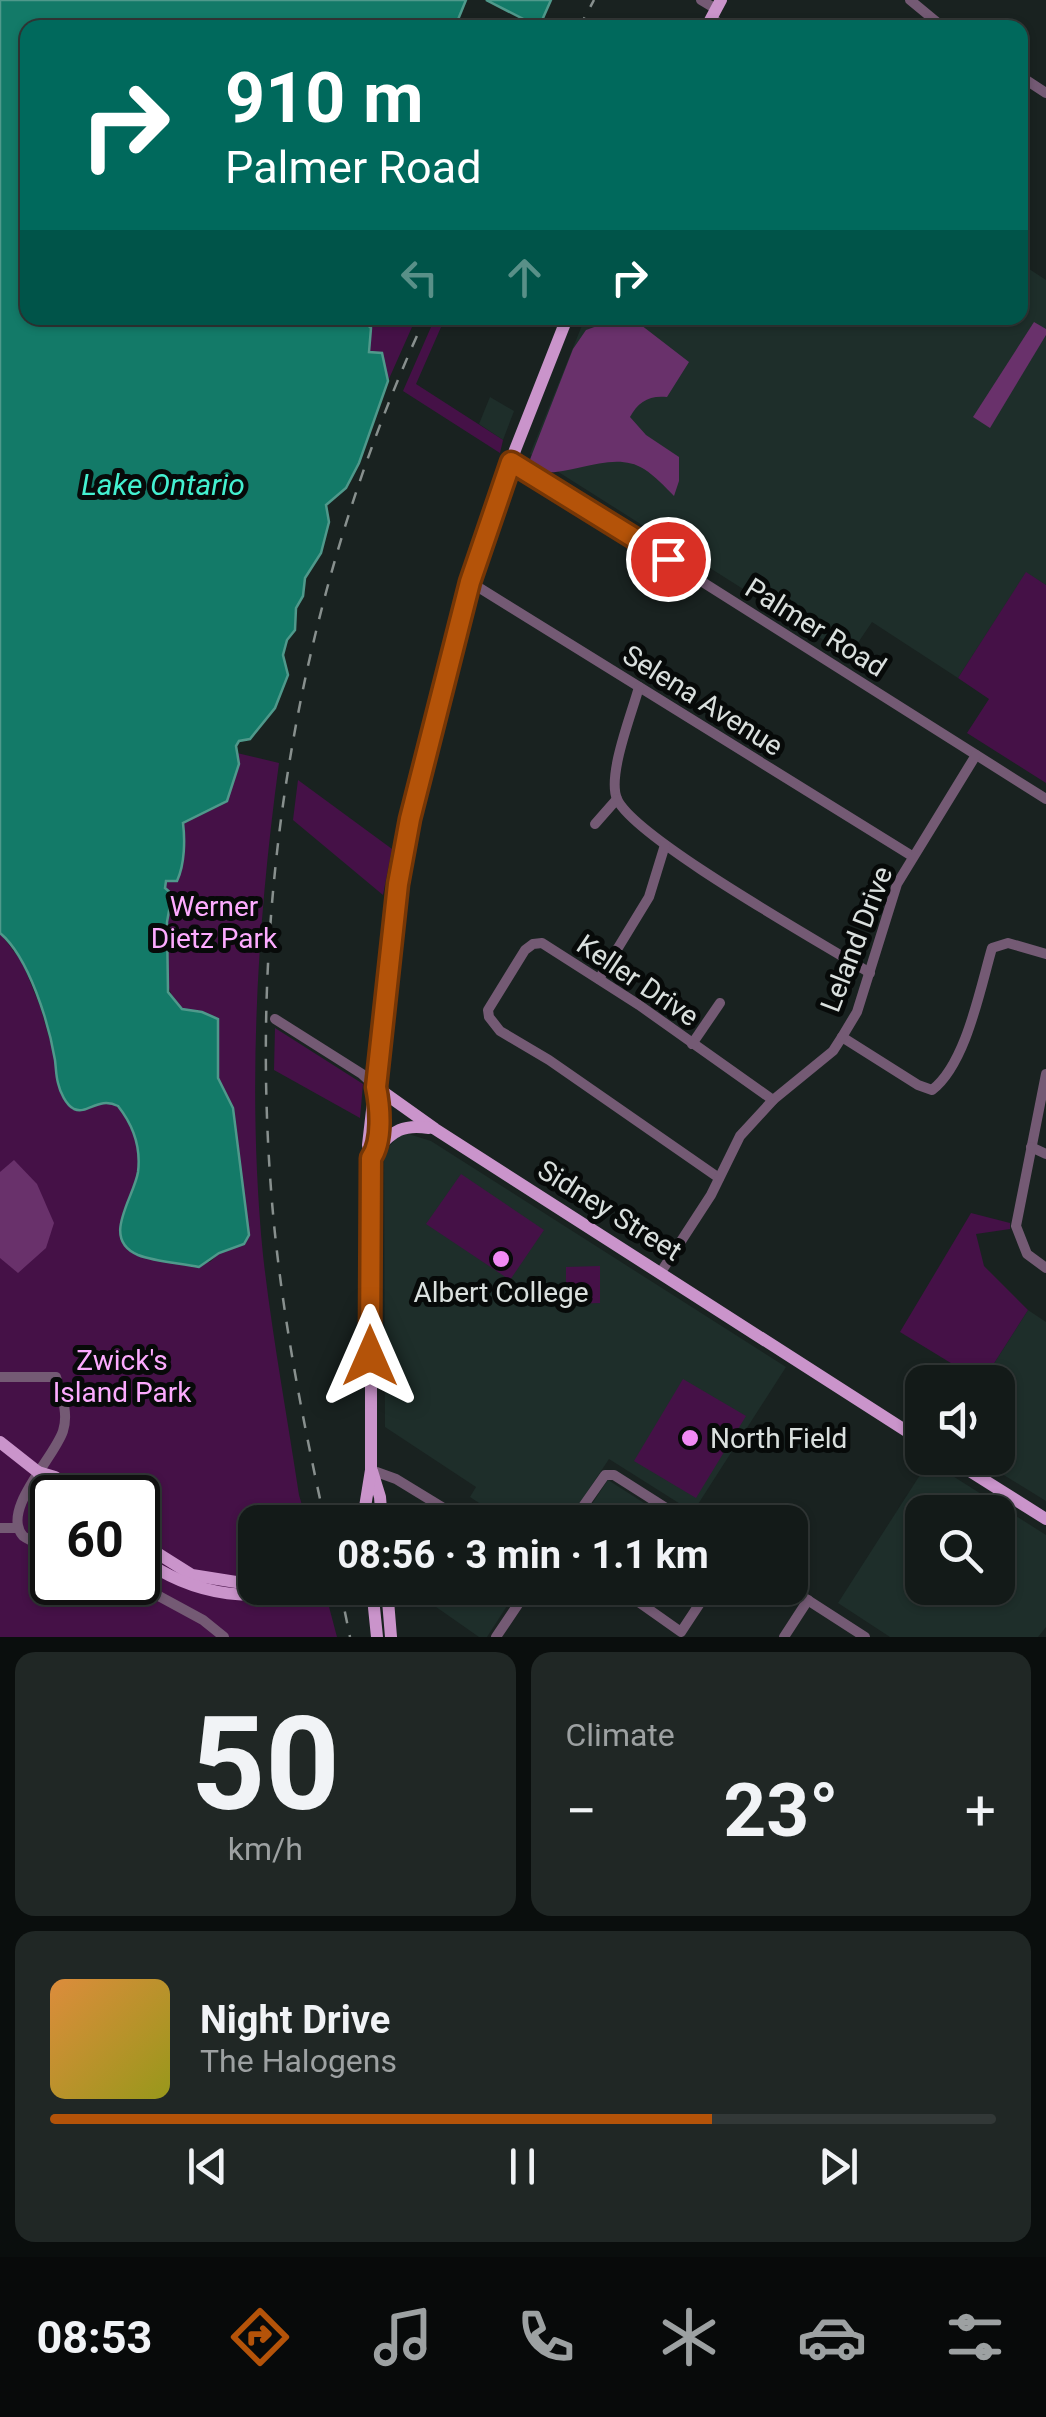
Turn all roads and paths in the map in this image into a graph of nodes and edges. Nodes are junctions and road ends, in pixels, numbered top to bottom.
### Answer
1 (702, 0) edge
2 (910, 0) edge
3 (714, 14) edge
4 (934, 20) edge
5 (564, 325) edge
6 (511, 462) junction
7 (470, 582) junction
8 (639, 687) junction
9 (976, 755) junction
10 (617, 799) junction
11 (1046, 799) edge
12 (595, 824) dead end
13 (665, 846) junction
14 (912, 856) junction
15 (1046, 954) edge
16 (870, 973) junction
17 (599, 979) junction
18 (720, 1003) dead end
19 (274, 1019) dead end
20 (842, 1037) junction
21 (692, 1044) junction
22 (1046, 1074) edge
23 (376, 1087) junction
24 (773, 1100) junction
25 (435, 1129) junction
26 (1030, 1147) junction
27 (374, 1154) junction
28 (1046, 1154) edge
29 (719, 1178) junction
30 (1046, 1268) edge
31 (661, 1272) junction
32 (0, 1376) edge
33 (905, 1429) edge
34 (0, 1442) edge
35 (371, 1470) junction
36 (38, 1472) junction
37 (40, 1475) edge
38 (48, 1475) edge
39 (976, 1475) edge
40 (366, 1505) edge
41 (381, 1505) edge
42 (439, 1505) edge
43 (584, 1505) edge
44 (658, 1505) edge
45 (1046, 1519) edge
46 (0, 1528) edge
47 (17, 1528) junction
48 (30, 1539) edge
49 (160, 1555) edge
50 (160, 1569) edge
51 (238, 1582) edge
52 (238, 1595) edge
53 (160, 1597) edge
54 (808, 1600) edge
55 (374, 1605) edge
56 (388, 1605) edge
57 (518, 1605) edge
58 (643, 1605) edge
59 (699, 1605) edge
60 (805, 1605) edge
61 (224, 1637) edge
62 (377, 1637) edge
63 (391, 1637) edge
64 (496, 1637) edge
65 (784, 1637) edge
66 (865, 1637) edge

1 - 3 street
2 - 4 street
5 - 6 main road
6 - 7 main road
6 - 9 street, Palmer Road
7 - 8 street, Selena Avenue
7 - 23 main road
8 - 10 street
8 - 14 street, Selena Avenue
9 - 11 street, Palmer Road
9 - 14 street, Leland Drive
10 - 12 street
10 - 13 street
13 - 16 street
13 - 17 street
14 - 16 street, Leland Drive
15 - 20 street
16 - 20 street, Leland Drive
17 - 21 street, Keller Drive
17 - 29 street, Keller Drive
18 - 21 street
19 - 23 street, Sidney Street
20 - 24 street, Leland Drive
21 - 24 street, Keller Drive
22 - 26 street
23 - 25 main road, Sidney Street
23 - 27 main road
24 - 29 street, Leland Drive
25 - 27 main road
25 - 31 main road, Sidney Street
26 - 28 street
26 - 30 street
27 - 35 main road
29 - 31 street, Leland Drive
31 - 33 main road, Sidney Street
32 - 36 street
34 - 36 main road
35 - 40 main road
35 - 41 main road
35 - 42 street
36 - 37 main road
36 - 38 main road
36 - 47 street
39 - 45 main road
43 - 44 street
46 - 47 street
47 - 48 street
49 - 51 main road
50 - 52 main road
53 - 61 street
54 - 66 street
55 - 62 main road
56 - 63 main road
57 - 64 street
58 - 59 street
60 - 65 street

